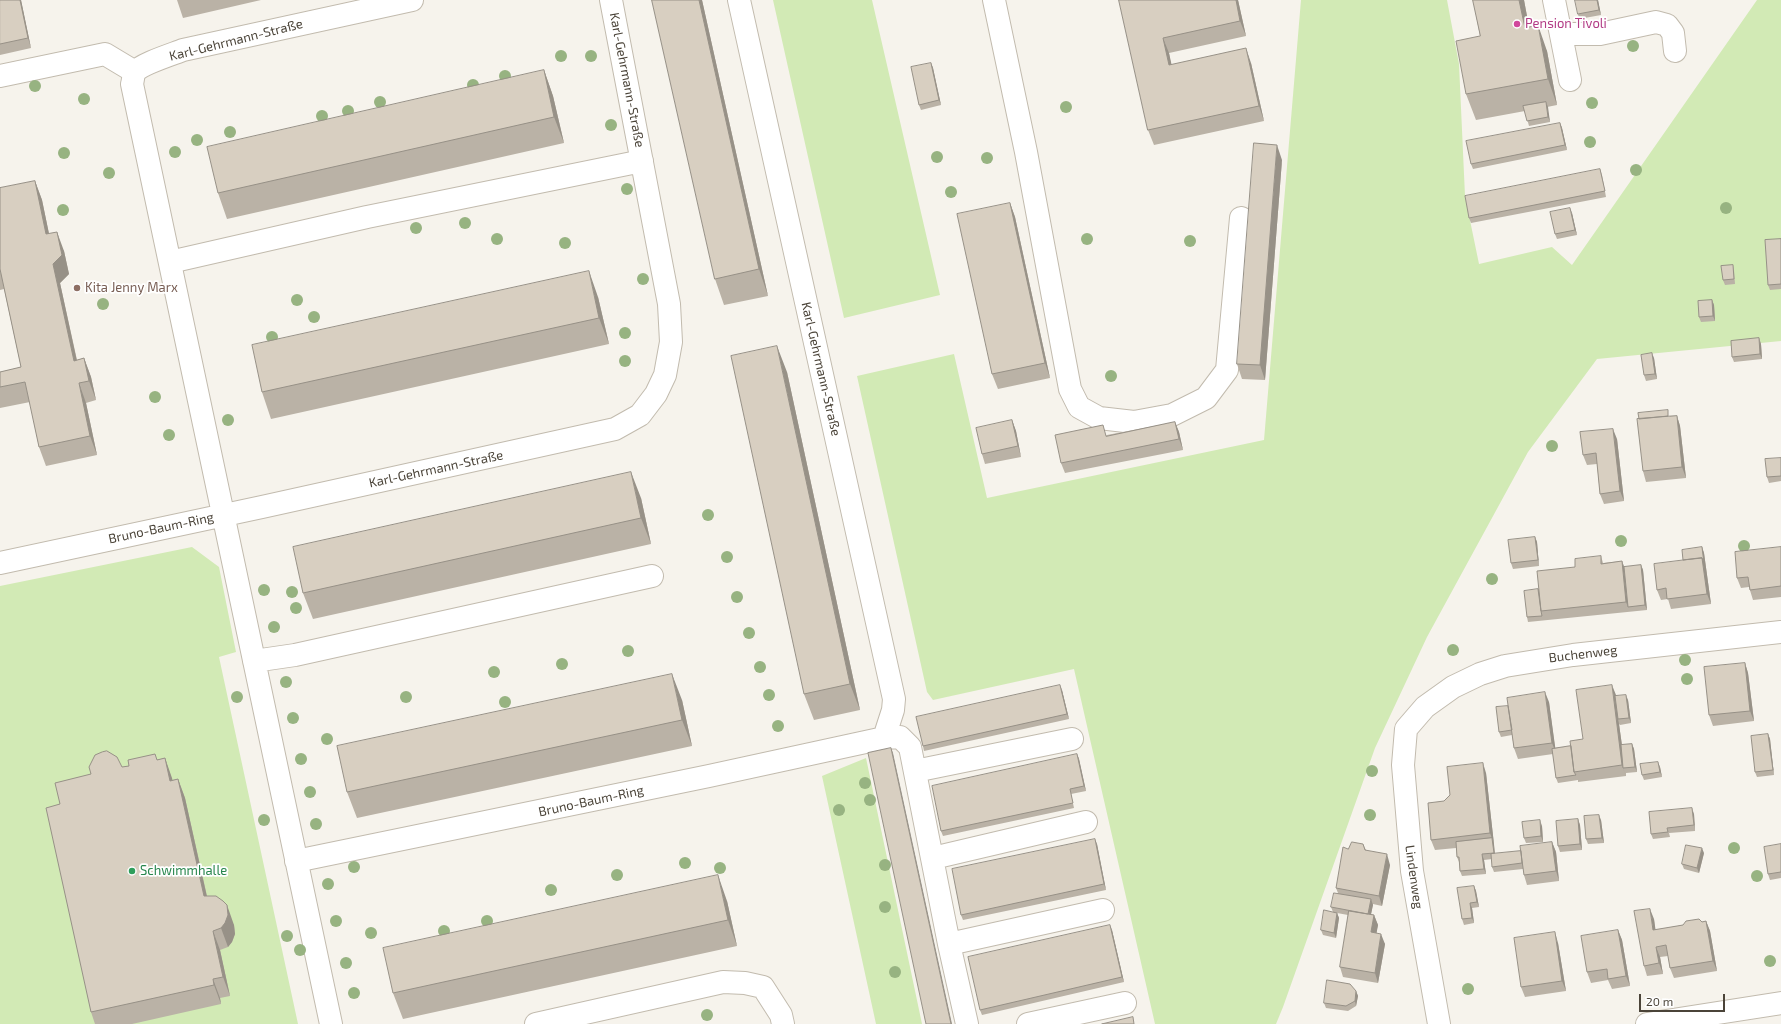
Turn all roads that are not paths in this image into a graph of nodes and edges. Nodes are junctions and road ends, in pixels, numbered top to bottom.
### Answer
1 (412, 0) edge
2 (611, 0) edge
3 (739, 0) edge
4 (994, 0) edge
5 (1554, 0) edge
6 (1561, 34) junction
7 (1675, 51) dead end
8 (135, 72) junction
9 (0, 76) edge
10 (1570, 80) dead end
11 (642, 160) junction
12 (1241, 218) dead end
13 (170, 262) junction
14 (223, 515) junction
15 (0, 562) edge
16 (652, 576) dead end
17 (1781, 632) edge
18 (254, 661) junction
19 (1406, 729) joint
20 (884, 738) junction
21 (1072, 739) dead end
22 (915, 772) junction
23 (1086, 822) dead end
24 (933, 858) junction
25 (296, 861) junction
26 (1103, 910) dead end
27 (949, 944) junction
28 (1125, 1003) dead end
29 (1781, 1003) edge
30 (331, 1024) edge
31 (536, 1024) edge
32 (783, 1024) edge
33 (967, 1024) edge
34 (1028, 1024) edge
35 (1439, 1024) edge
36 (1647, 1024) edge

1 - 8 street, Karl-Gehrmann-Straße
2 - 11 street, Karl-Gehrmann-Straße
3 - 20 street, Karl-Gehrmann-Straße
4 - 12 street
5 - 6 street
6 - 7 street
6 - 10 street
8 - 9 street
8 - 13 street
11 - 13 street, Karl-Gehrmann-Straße
11 - 14 street, Karl-Gehrmann-Straße
13 - 14 street
14 - 15 street, Bruno-Baum-Ring
14 - 18 street, Bruno-Baum-Ring
16 - 18 street
17 - 19 street, Buchenweg
18 - 25 street, Bruno-Baum-Ring
19 - 35 street, Lindenweg
20 - 22 street, Bruno-Baum-Ring
20 - 25 street, Bruno-Baum-Ring
21 - 22 street
22 - 24 street, Bruno-Baum-Ring
23 - 24 street
24 - 27 street, Bruno-Baum-Ring
25 - 30 street, Bruno-Baum-Ring
26 - 27 street
27 - 33 street, Bruno-Baum-Ring
28 - 34 street
29 - 36 street
31 - 32 street

